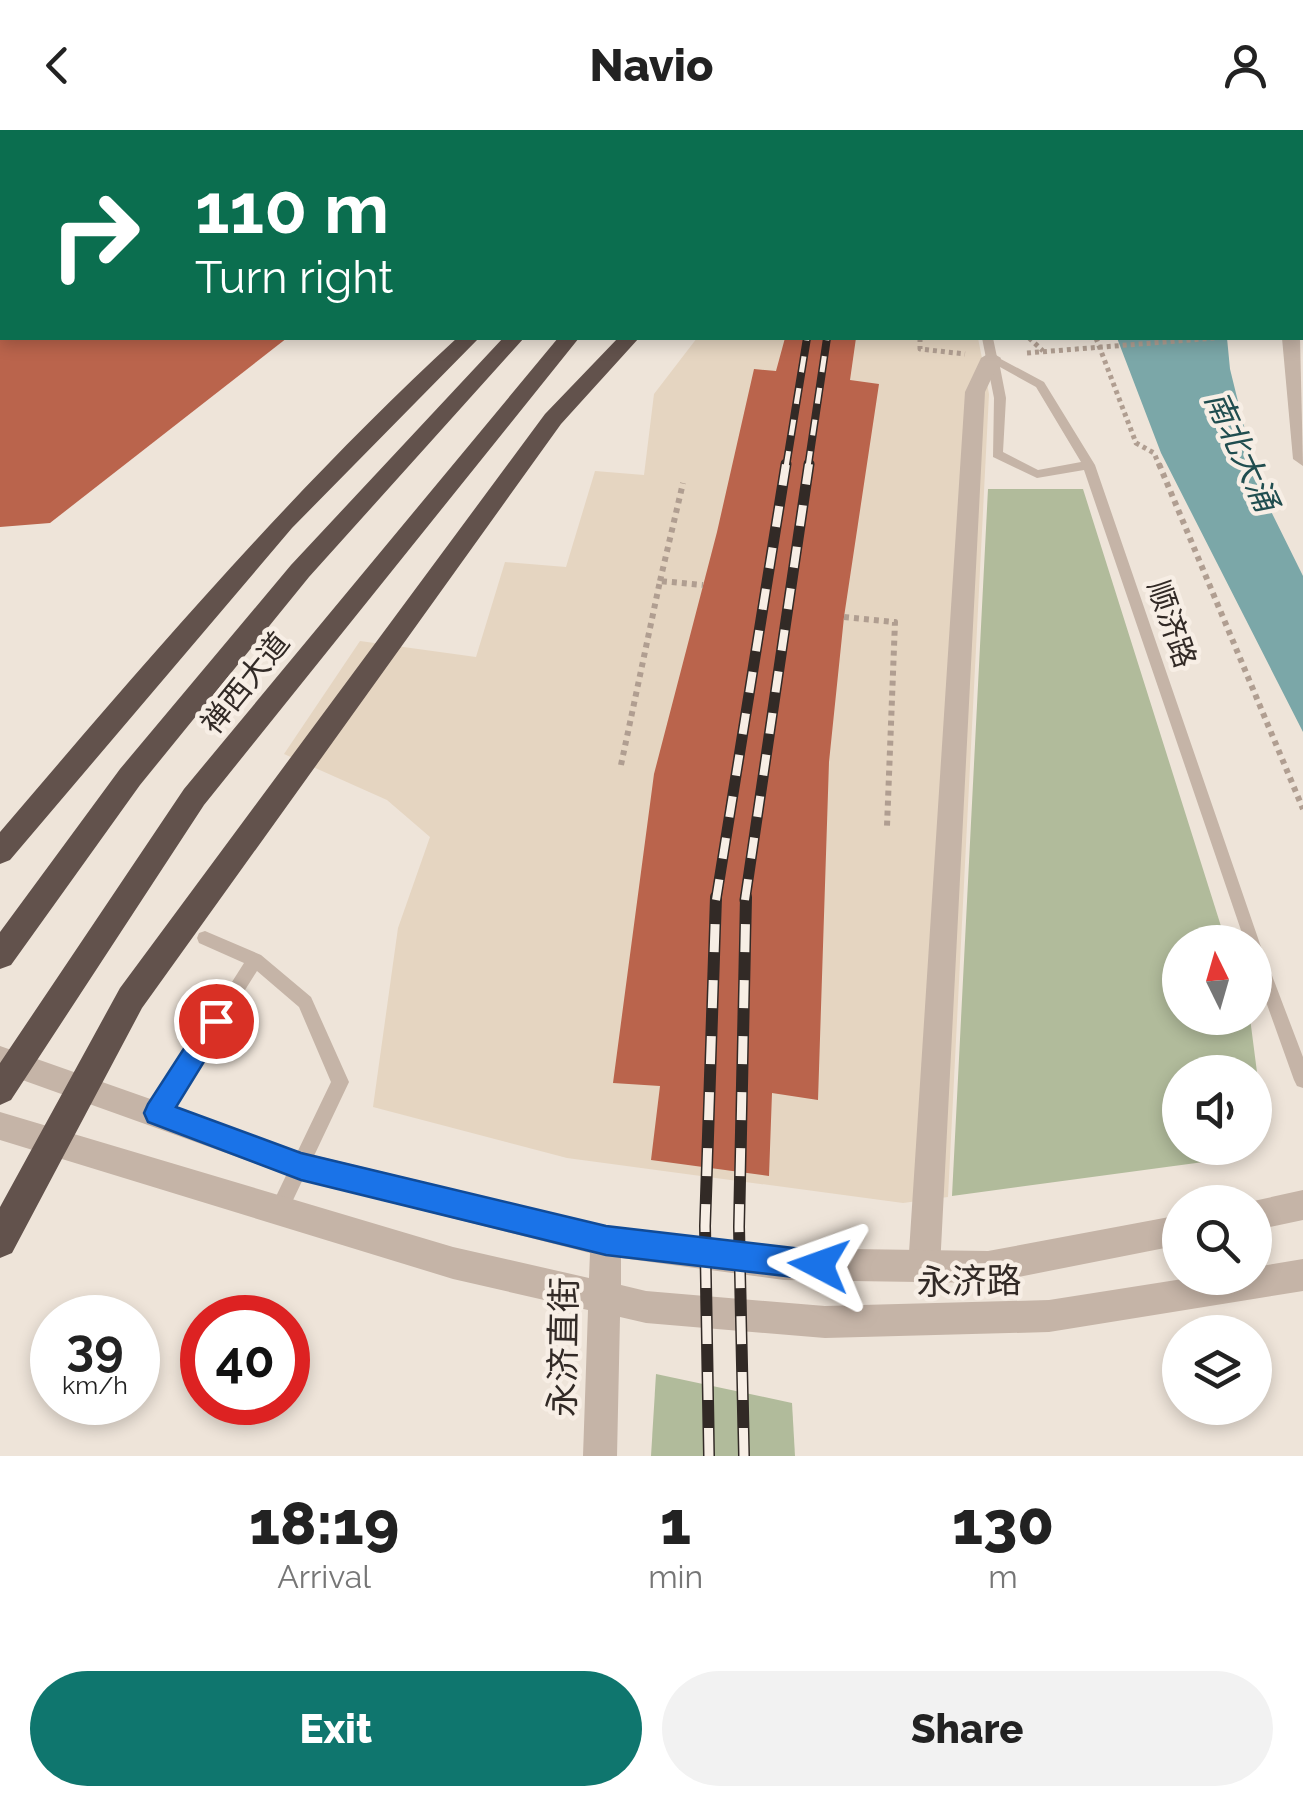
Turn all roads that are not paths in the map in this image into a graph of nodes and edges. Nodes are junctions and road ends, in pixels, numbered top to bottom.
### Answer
1 (466, 340) edge
2 (512, 340) edge
3 (567, 340) edge
4 (627, 340) edge
5 (1293, 340) edge
6 (990, 348) edge
7 (1303, 460) edge
8 (1089, 464) junction
9 (0, 852) edge
10 (1247, 925) edge
11 (205, 938) dead end
12 (0, 956) edge
13 (255, 960) junction
14 (1272, 995) edge
15 (0, 1060) edge
16 (1303, 1080) edge
17 (0, 1090) edge
18 (158, 1113) junction
19 (0, 1126) edge
20 (301, 1166) junction
21 (1303, 1205) edge
22 (278, 1211) junction
23 (1272, 1211) edge
24 (1162, 1233) edge
25 (0, 1240) edge
26 (606, 1240) junction
27 (924, 1268) junction
28 (1303, 1275) edge
29 (604, 1298) junction
30 (600, 1456) edge

1 - 9 highway
2 - 12 highway, 禅西大道
3 - 17 highway, 禅西大道
4 - 25 highway
5 - 7 street
6 - 8 lane, 顺济路
6 - 8 lane
6 - 27 street
8 - 10 lane, 顺济路
11 - 13 lane
13 - 18 lane
13 - 20 lane
14 - 16 lane, 顺济路
15 - 18 street, 永济路
18 - 20 street, 永济路
19 - 22 street, 永济路
20 - 22 lane
20 - 26 street, 永济路
21 - 23 street
22 - 29 street, 永济路
24 - 27 street, 永济路
26 - 27 street, 永济路
26 - 29 street, 永济直街
28 - 29 street, 永济路
29 - 30 street, 永济直街

